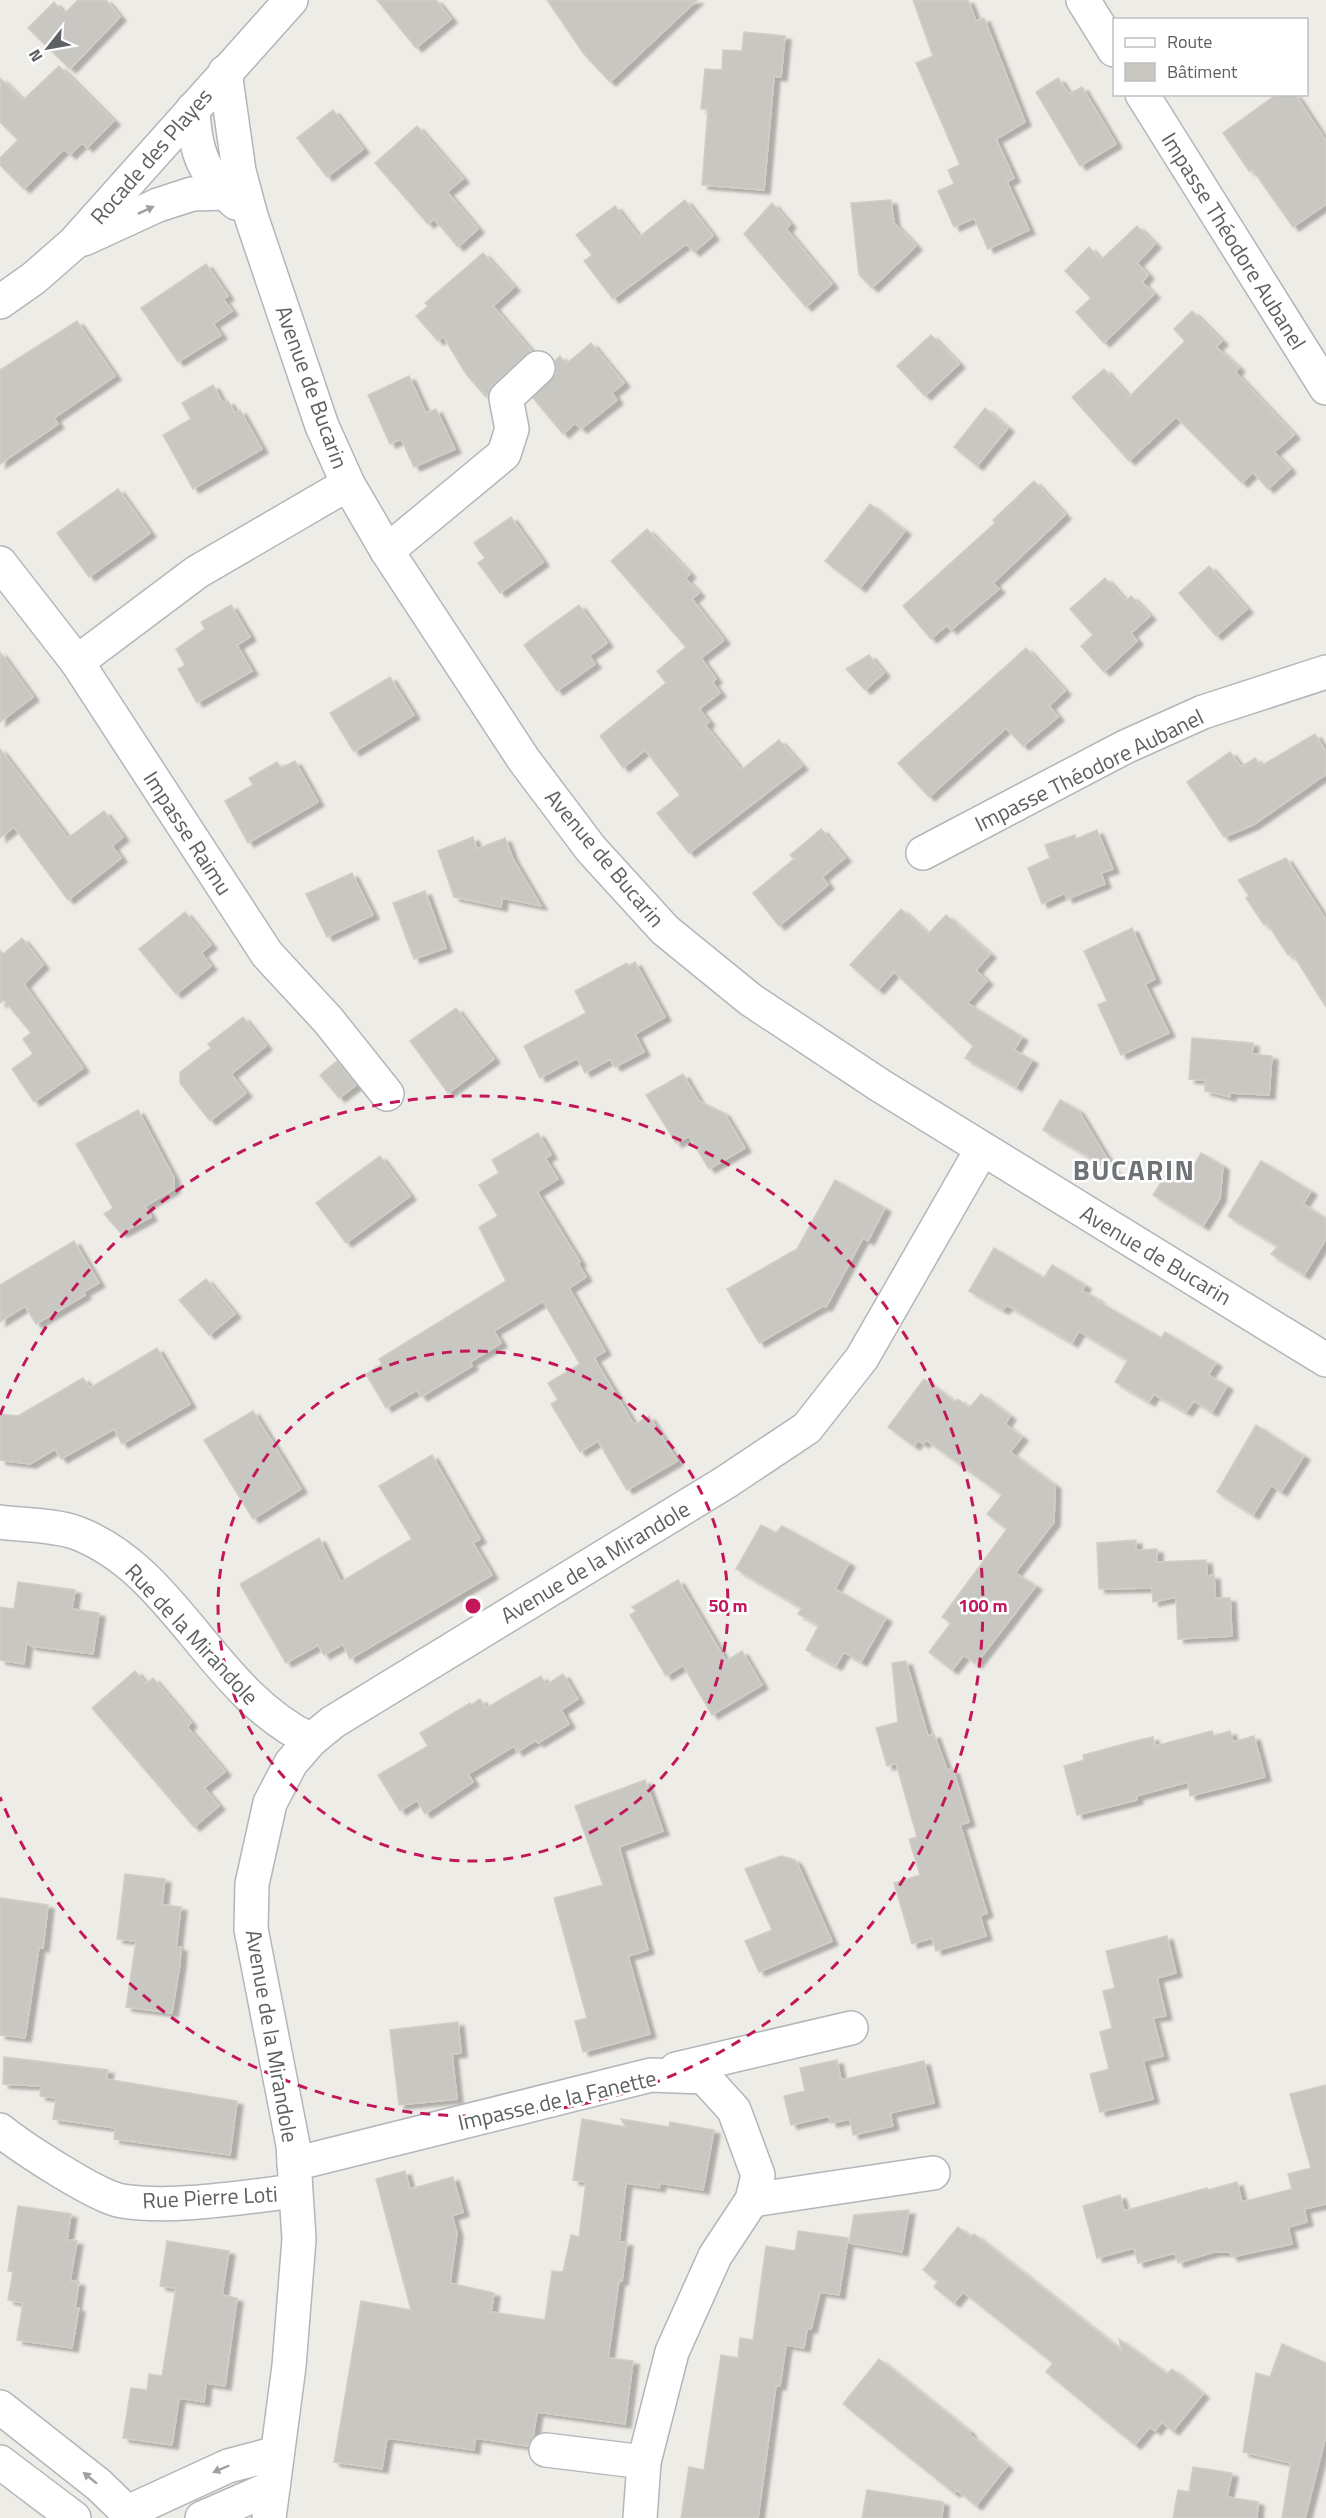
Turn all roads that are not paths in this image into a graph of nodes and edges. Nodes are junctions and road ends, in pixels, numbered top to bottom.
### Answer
1 (291, 0) edge
2 (1083, 0) edge
3 (1113, 48) edge
4 (225, 72) junction
5 (1143, 96) edge
6 (186, 123) junction
7 (232, 182) junction
8 (74, 243) junction
9 (0, 302) edge
10 (538, 368) dead end
11 (1326, 388) edge
12 (348, 484) junction
13 (387, 551) junction
14 (0, 563) edge
15 (77, 662) junction
16 (1326, 672) edge
17 (923, 853) dead end
18 (387, 1094) dead end
19 (982, 1149) junction
20 (1326, 1360) edge
21 (0, 1522) edge
22 (311, 1740) junction
23 (851, 2028) dead end
24 (651, 2075) junction
25 (0, 2130) edge
26 (933, 2173) dead end
27 (295, 2178) junction
28 (752, 2200) junction
29 (0, 2407) edge
30 (546, 2450) dead end
31 (277, 2453) junction
32 (0, 2462) edge
33 (644, 2462) junction
34 (271, 2502) edge
35 (129, 2516) edge
36 (75, 2517) edge
37 (202, 2518) edge
38 (640, 2518) edge

1 - 4 street, Rocade des Playes
2 - 3 street
4 - 6 street, Rocade des Playes
4 - 7 street, Avenue de Bucarin
5 - 11 street, Impasse Théodore Aubanel
6 - 7 street, Avenue de Bucarin
6 - 8 street, Rocade des Playes
8 -> 7 street
7 - 12 street, Avenue de Bucarin
8 - 9 street, Rocade des Playes
10 - 13 street
12 - 13 street, Avenue de Bucarin
12 - 15 street
13 - 19 street, Avenue de Bucarin
14 - 15 street, Impasse Raimu
15 - 18 street, Impasse Raimu
16 - 17 street, Impasse Théodore Aubanel
19 - 20 street, Avenue de Bucarin
19 - 22 street, Avenue de la Mirandole
21 - 22 street, Rue de la Mirandole
22 - 27 street, Avenue de la Mirandole
23 - 24 street
24 - 27 street, Impasse de la Fanette
24 - 28 street, Impasse de la Fanette
25 - 27 street, Rue Pierre Loti
26 - 28 street
27 - 31 street, Avenue de la Mirandole
28 - 33 street, Impasse de la Fanette
35 -> 29 street
30 - 33 street
31 - 34 street, Avenue de la Mirandole
31 -> 35 street
32 - 36 street
33 - 38 street, Impasse de la Fanette
34 - 37 street

